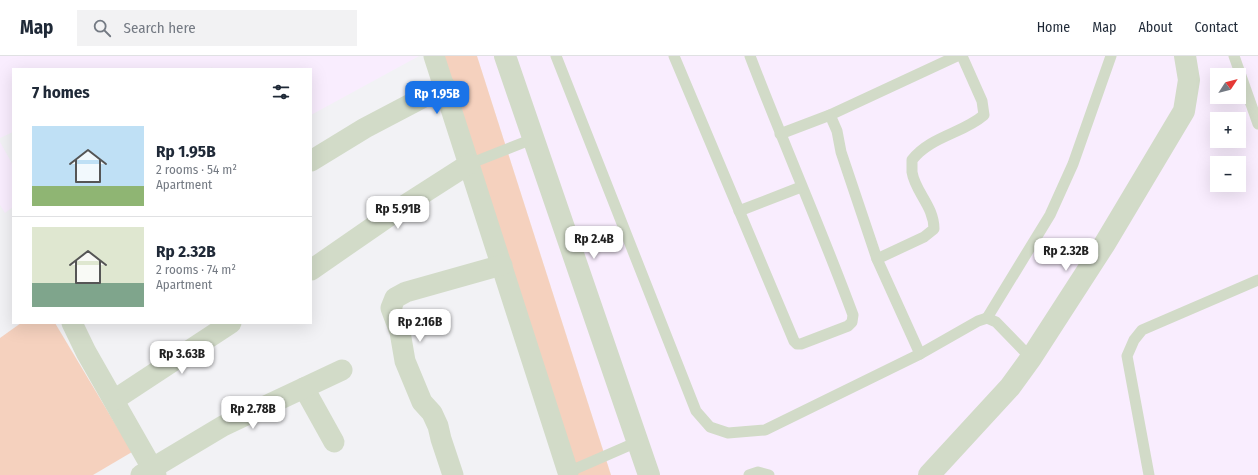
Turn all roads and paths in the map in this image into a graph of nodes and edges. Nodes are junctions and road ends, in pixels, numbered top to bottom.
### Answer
1 (434, 56) edge
2 (505, 56) edge
3 (556, 56) edge
4 (674, 56) edge
5 (750, 56) edge
6 (957, 56) edge
7 (962, 56) edge
8 (1111, 56) edge
9 (1186, 56) edge
10 (1234, 56) edge
11 (445, 86) junction
12 (830, 114) junction
13 (1258, 124) edge
14 (780, 134) junction
15 (535, 138) junction
16 (312, 160) edge
17 (469, 164) junction
18 (801, 187) junction
19 (739, 211) junction
20 (877, 259) junction
21 (502, 265) junction
22 (312, 269) edge
23 (1258, 280) edge
24 (987, 318) junction
25 (72, 324) edge
26 (229, 324) edge
27 (920, 354) junction
28 (1031, 358) junction
29 (342, 370) dead end
30 (304, 388) junction
31 (114, 400) junction
32 (334, 442) dead end
33 (637, 442) junction
34 (150, 473) edge
35 (569, 474) edge
36 (453, 475) edge
37 (649, 475) edge
38 (750, 475) edge
39 (769, 475) edge
40 (929, 475) edge
41 (1149, 475) edge

1 - 11 street
2 - 15 street
3 - 27 lane
4 - 19 lane
5 - 14 lane
6 - 12 lane
7 - 20 lane
8 - 24 lane
9 - 28 street
10 - 13 lane
11 - 16 street
11 - 17 street
12 - 14 lane
12 - 20 lane
14 - 18 lane
15 - 17 lane
15 - 33 street
17 - 21 street
17 - 22 street
18 - 19 lane
18 - 19 lane
20 - 27 lane
21 - 35 street
21 - 36 street
23 - 41 lane
24 - 27 lane
24 - 28 lane
25 - 31 street
26 - 31 street
28 - 40 street
29 - 30 street
30 - 32 street
30 - 34 street
31 - 34 street
33 - 35 lane
33 - 37 street
38 - 39 lane

